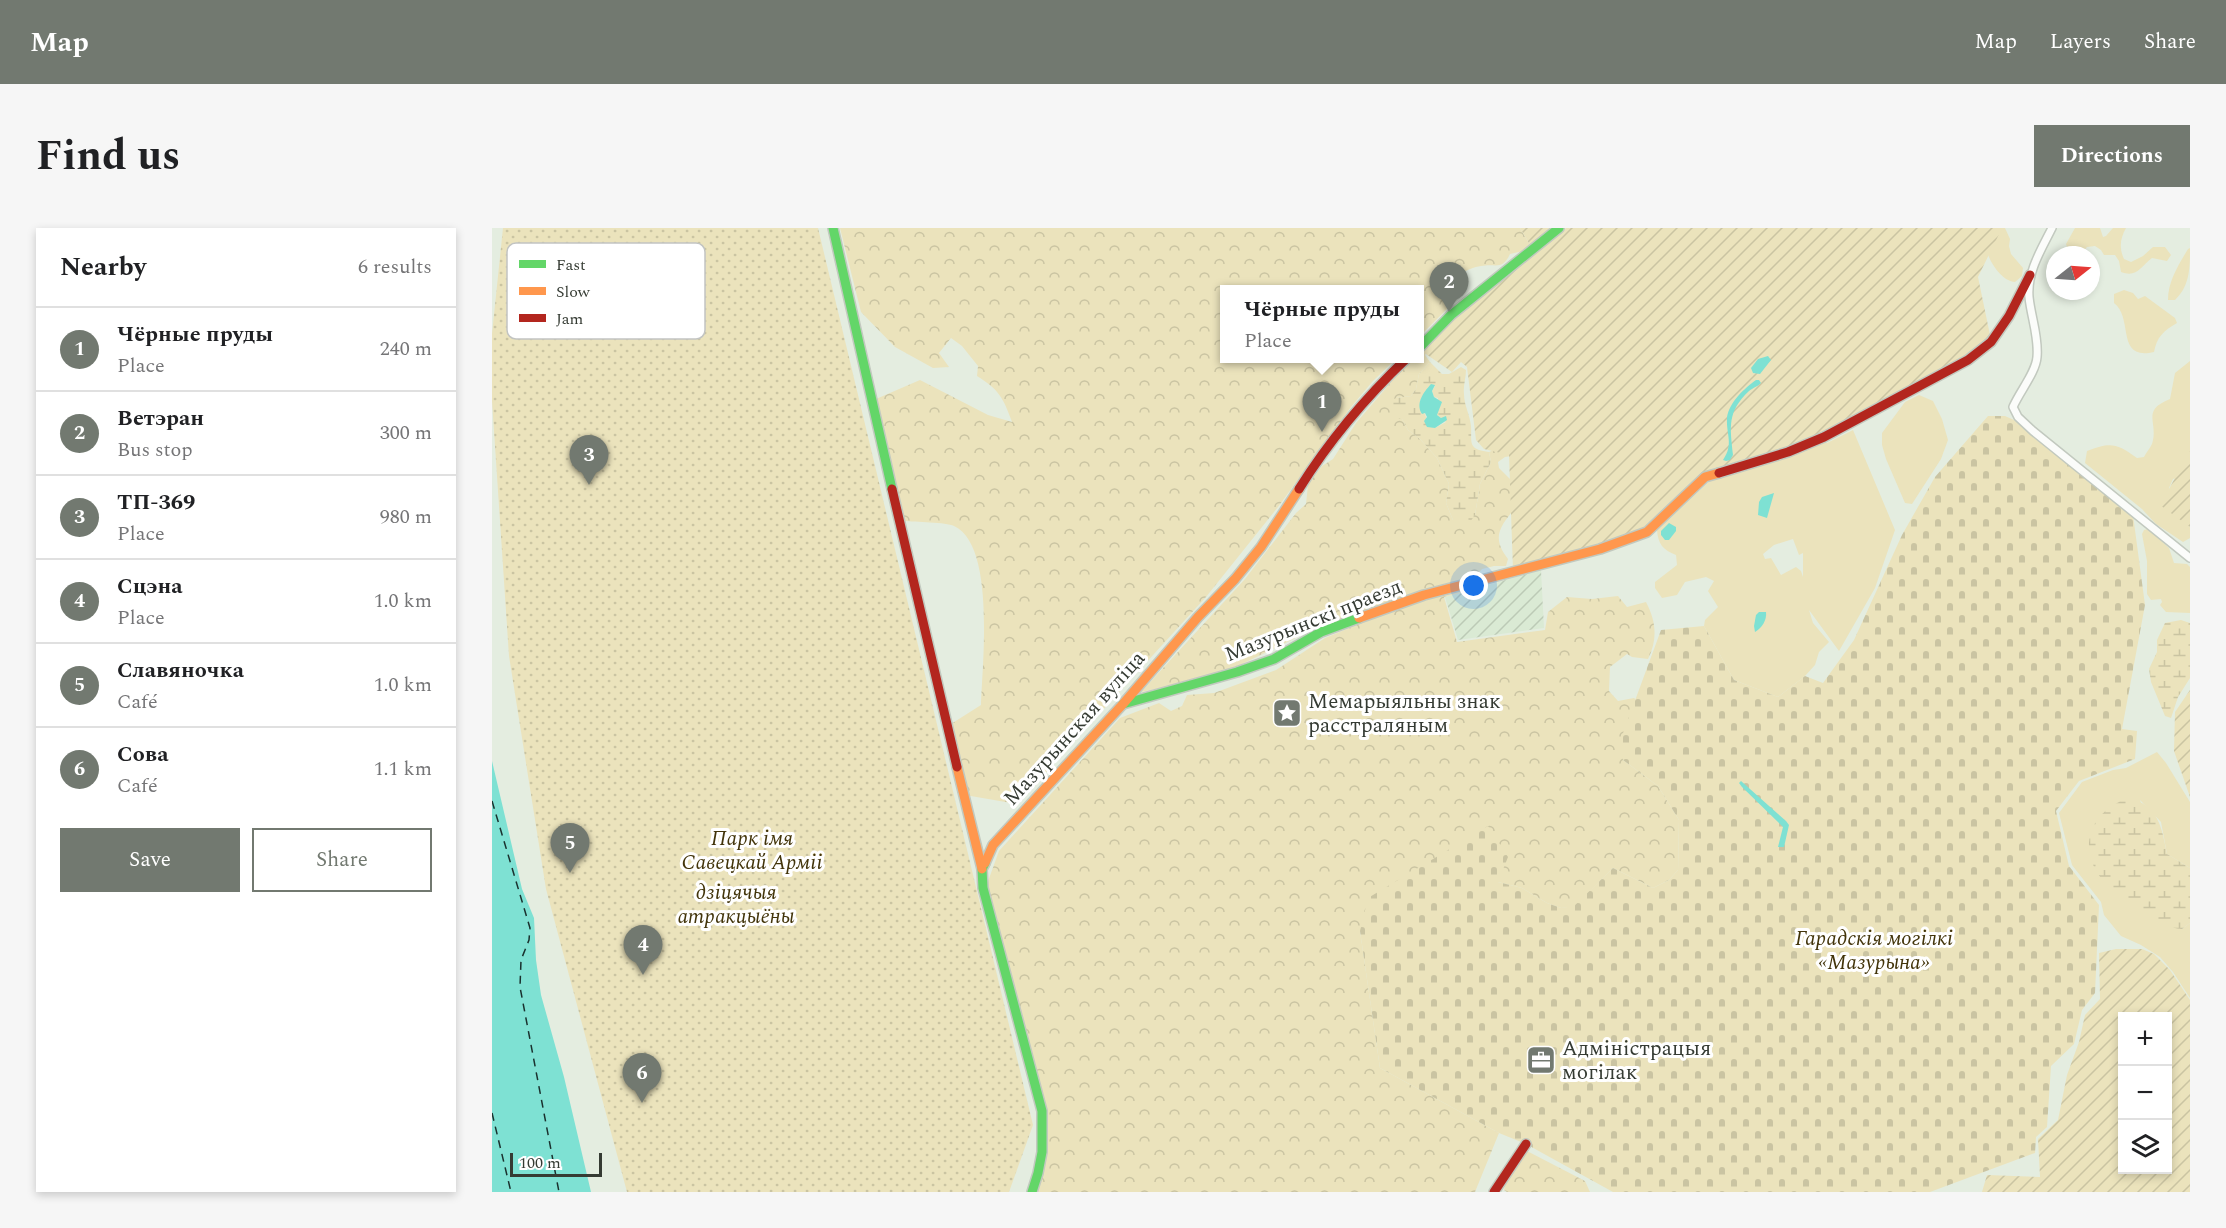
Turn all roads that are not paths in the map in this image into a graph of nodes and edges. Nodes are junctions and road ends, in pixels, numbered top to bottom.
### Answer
1 (833, 228) edge
2 (1559, 228) edge
3 (2052, 228) edge
4 (2030, 275) junction
5 (1424, 342) edge
6 (1402, 363) edge
7 (2189, 557) edge
8 (1123, 704) junction
9 (975, 838) junction
10 (993, 845) junction
11 (982, 869) junction
12 (1526, 1144) dead end
13 (1032, 1192) edge
14 (1494, 1192) edge

1 - 9 street
2 - 5 street
3 - 4 street
4 - 7 street
4 - 8 street, Мазурынскі праезд
6 - 8 street, Мазурынская вуліца
8 - 10 street, Мазурынская вуліца
9 - 10 street
9 - 11 street
10 - 11 street, Мазурынская вуліца
11 - 13 street
12 - 14 street

